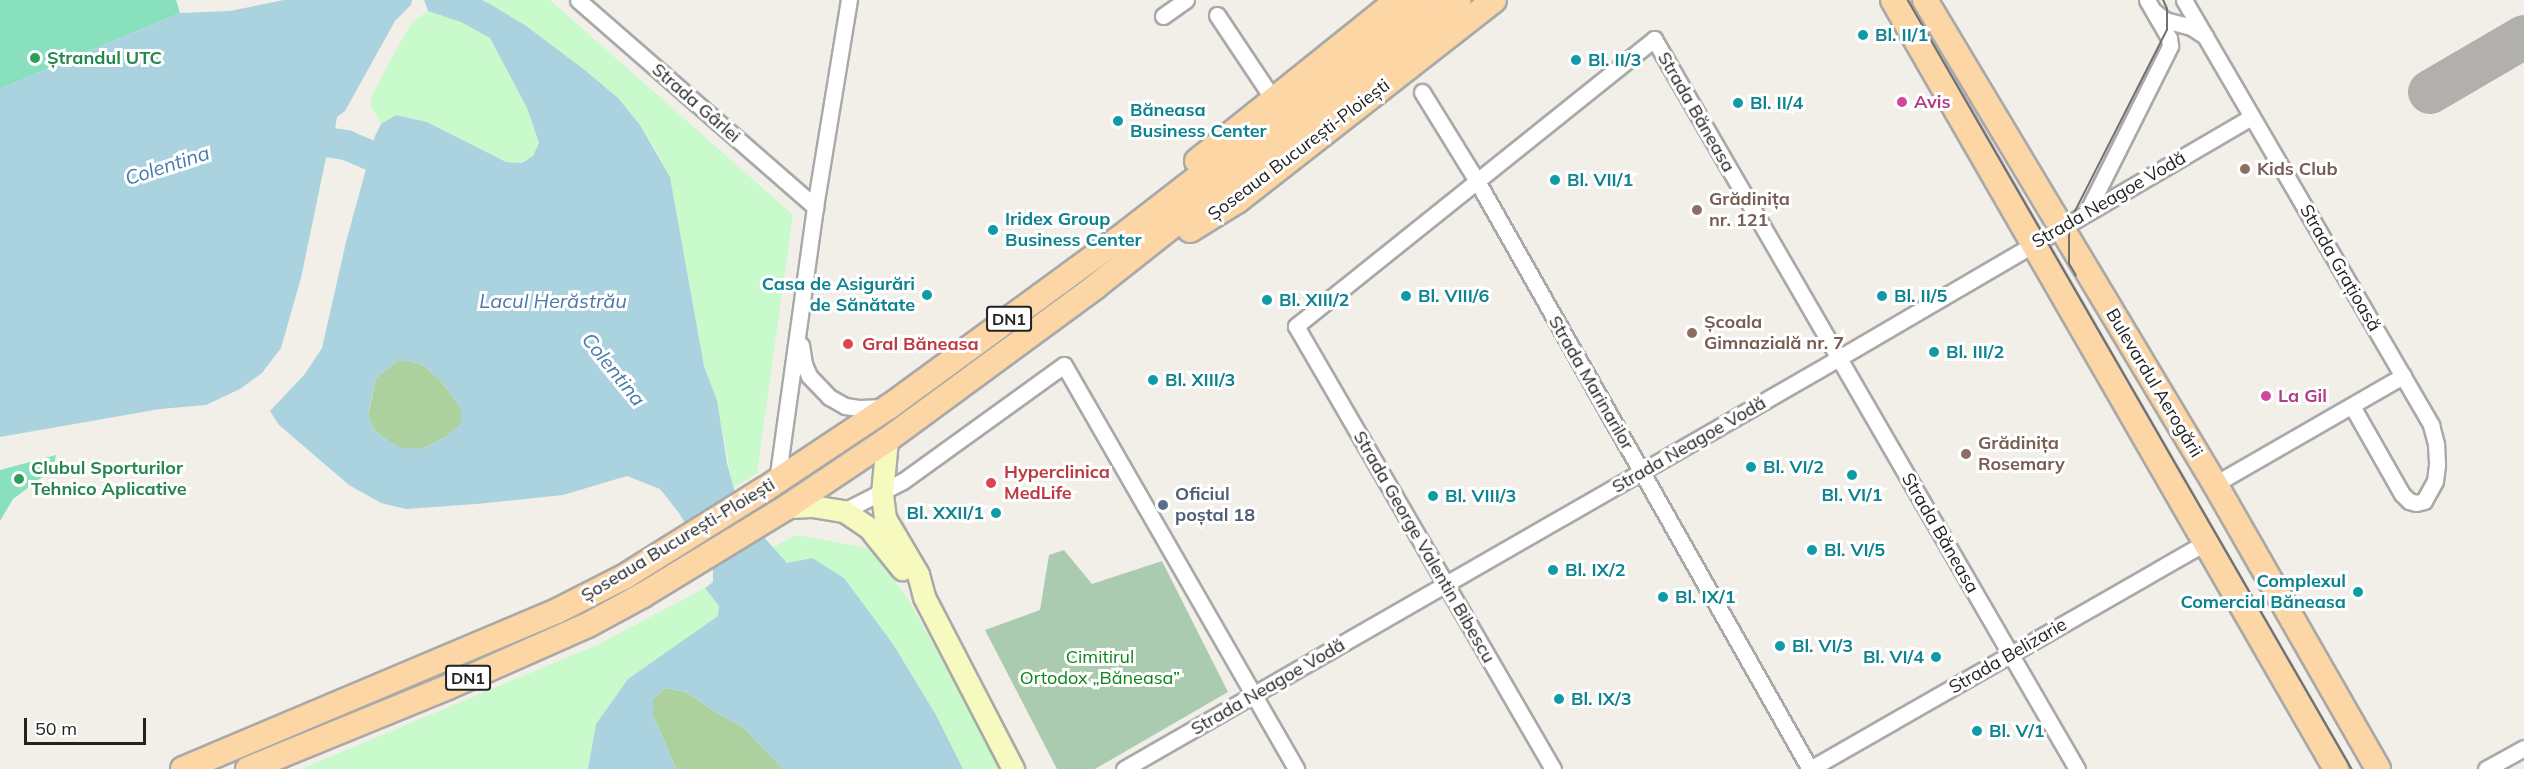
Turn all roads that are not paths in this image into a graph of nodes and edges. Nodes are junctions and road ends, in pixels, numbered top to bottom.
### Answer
1 (578, 0) edge
2 (849, 0) edge
3 (1186, 0) edge
4 (1398, 0) edge
5 (1427, 0) edge
6 (1458, 0) edge
7 (1494, 0) edge
8 (1893, 0) edge
9 (1925, 0) edge
10 (2184, 0) edge
11 (2151, 6) edge
12 (1217, 15) dead end
13 (1163, 16) dead end
14 (2205, 36) junction
15 (1422, 92) dead end
16 (1273, 99) junction
17 (2252, 117) junction
18 (1477, 181) junction
19 (815, 207) junction
20 (2087, 212) junction
21 (2060, 228) junction
22 (1129, 231) junction
23 (2033, 244) junction
24 (1095, 287) junction
25 (801, 315) junction
26 (1296, 326) joint
27 (1839, 358) junction
28 (2403, 376) junction
29 (890, 406) junction
30 (2352, 406) junction
31 (887, 440) junction
32 (1642, 472) junction
33 (2215, 484) junction
34 (771, 485) junction
35 (882, 494) junction
36 (782, 509) junction
37 (844, 512) junction
38 (2206, 542) junction
39 (1446, 584) junction
40 (924, 597) junction
41 (2010, 655) junction
42 (1254, 695) junction
43 (2524, 748) edge
44 (183, 769) edge
45 (248, 769) edge
46 (1013, 769) edge
47 (1124, 769) edge
48 (1296, 769) edge
49 (1554, 769) edge
50 (1810, 769) edge
51 (2077, 769) edge
52 (2336, 769) edge
53 (2378, 769) edge
54 (2486, 769) edge

1 - 19 street, Strada Gârlei
2 - 19 street
3 - 13 street
4 - 16 main road, Șoseaua București-Ploiești
5 - 22 main road, Șoseaua București-Ploiești / DN1
6 - 24 main road, Șoseaua București-Ploiești / DN1
7 - 24 main road, Șoseaua București-Ploiești
8 - 23 main road, Bulevardul Aerogării
9 - 21 main road, Bulevardul Aerogării
10 - 14 street, Strada Grațioasă
11 - 14 street
11 - 20 street
12 - 16 street
14 - 17 street, Strada Grațioasă
15 - 18 street, Strada Marinarilor
16 - 22 main road, Șoseaua București-Ploiești
17 - 20 street, Strada Neagoe Vodă
17 - 28 street, Strada Grațioasă
18 - 26 street, Strada Băneasa
18 - 27 street, Strada Băneasa
18 - 32 street, Strada Marinarilor
19 - 25 street
20 - 21 street, Strada Neagoe Vodă
21 - 23 street, Strada Neagoe Vodă
21 - 33 main road, Bulevardul Aerogării
22 - 29 main road, Șoseaua București-Ploiești / DN1
23 - 27 street, Strada Neagoe Vodă
23 - 38 main road, Bulevardul Aerogării
24 - 31 main road, Șoseaua București-Ploiești / DN1
25 - 29 street
25 - 34 street
26 - 39 street, Strada George Valentin Bibescu
27 - 32 street, Strada Neagoe Vodă
27 - 41 street, Strada Băneasa
28 - 30 street
28 - 30 street, Strada Grațioasă
29 - 34 main road, Șoseaua București-Ploiești / DN1
30 - 33 street
31 - 35 street
31 - 36 main road, Șoseaua București-Ploiești / DN1
32 - 39 street, Strada Neagoe Vodă
32 - 50 street, Strada Marinarilor
33 - 53 main road, Bulevardul Aerogării
34 - 44 main road, Șoseaua București-Ploiești / DN1
35 - 37 street
35 - 40 street
35 - 42 street
36 - 37 street
36 - 45 main road, Șoseaua București-Ploiești / DN1
37 - 40 street
38 - 41 street, Strada Belizarie
38 - 52 main road, Bulevardul Aerogării
39 - 42 street, Strada Neagoe Vodă
39 - 49 street, Strada George Valentin Bibescu
40 - 46 street
41 - 50 street, Strada Belizarie
41 - 51 street, Strada Băneasa
42 - 47 street, Strada Neagoe Vodă
42 - 48 street
43 - 54 street

